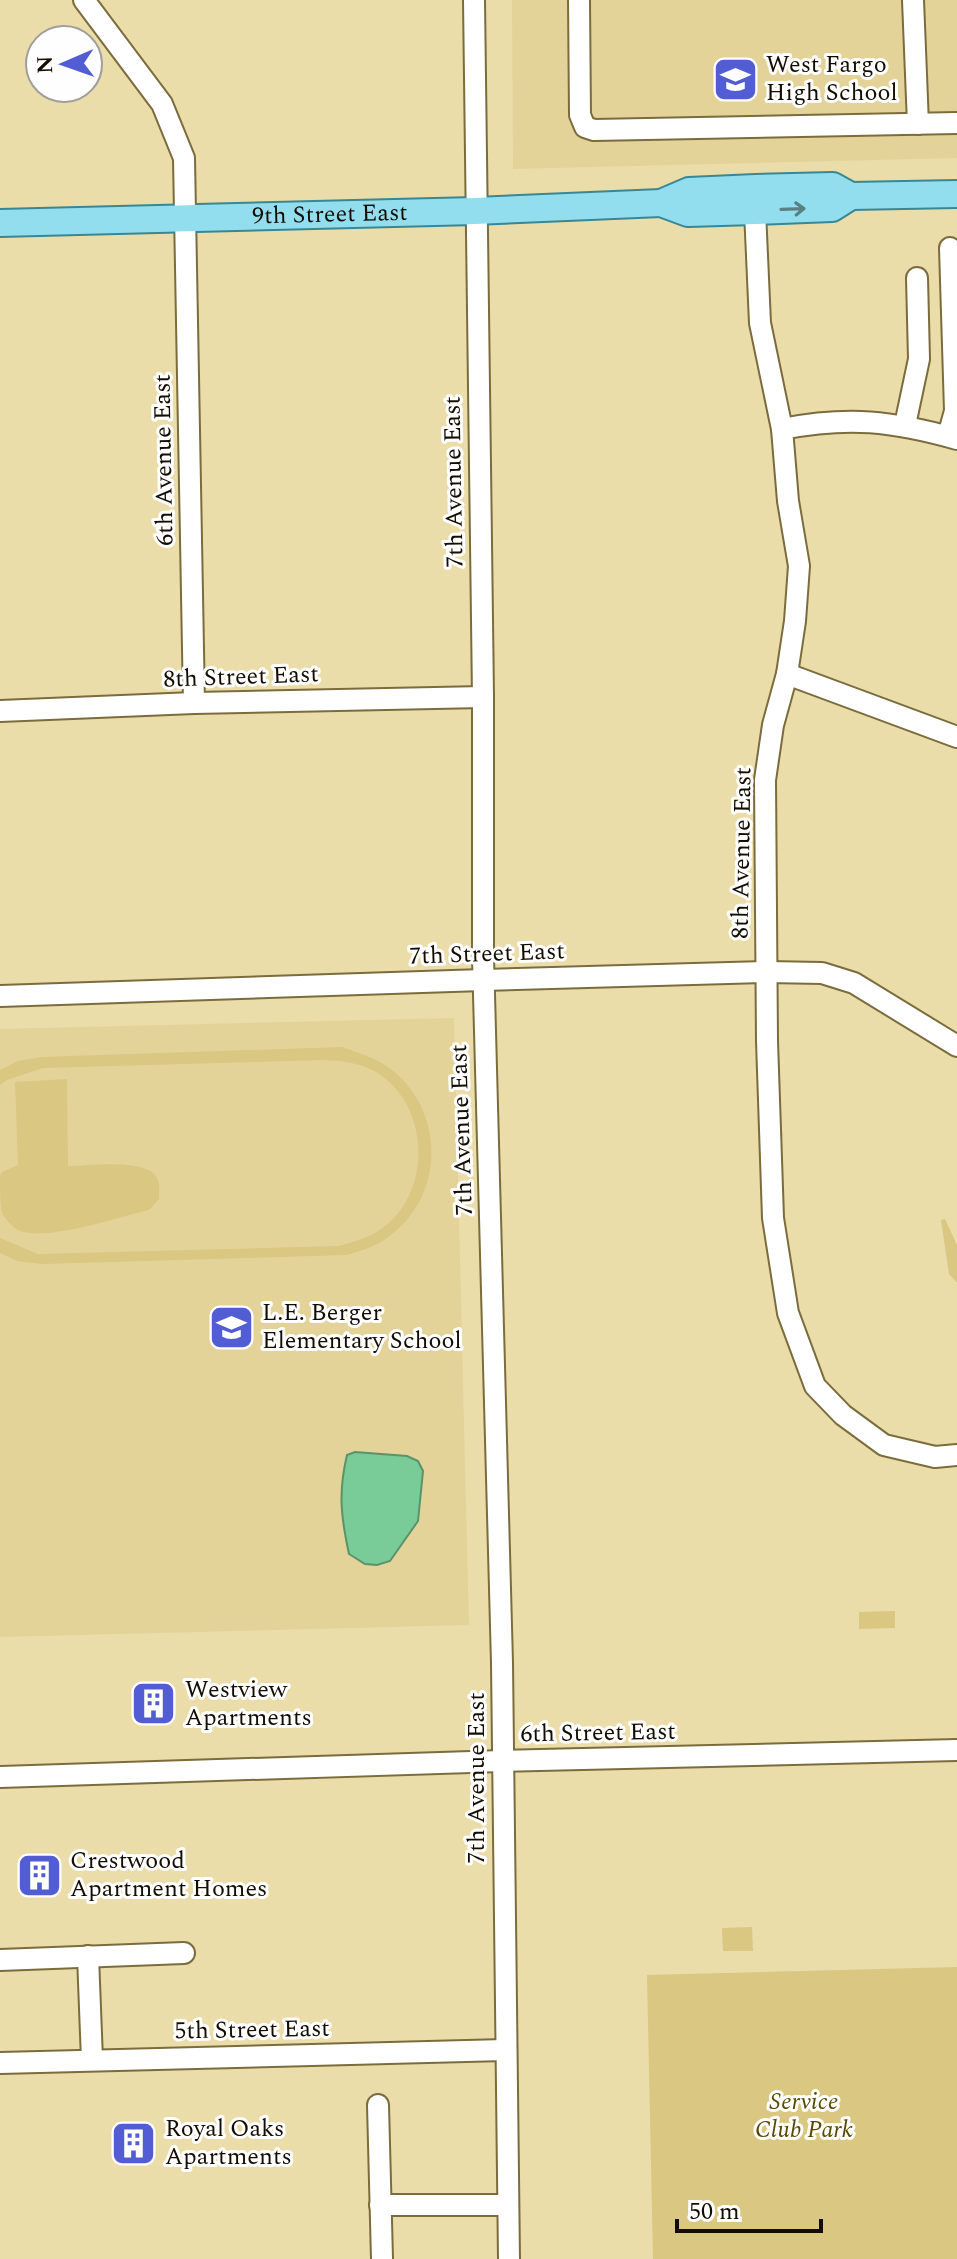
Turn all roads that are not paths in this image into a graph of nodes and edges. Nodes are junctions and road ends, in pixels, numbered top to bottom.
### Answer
1 (84, 0) edge
2 (474, 0) edge
3 (579, 0) edge
4 (913, 0) edge
5 (957, 123) edge
6 (918, 124) junction
7 (957, 194) edge
8 (851, 196) junction
9 (661, 203) junction
10 (475, 211) junction
11 (755, 211) junction
12 (187, 217) junction
13 (0, 223) edge
14 (950, 248) dead end
15 (917, 278) dead end
16 (905, 425) junction
17 (782, 429) junction
18 (953, 438) edge
19 (787, 674) junction
20 (483, 697) junction
21 (194, 703) junction
22 (0, 711) edge
23 (957, 737) edge
24 (767, 972) junction
25 (483, 980) junction
26 (0, 996) edge
27 (957, 1046) edge
28 (957, 1455) edge
29 (957, 1750) edge
30 (502, 1761) junction
31 (0, 1777) edge
32 (184, 1953) dead end
33 (88, 1956) junction
34 (0, 1960) edge
35 (505, 2050) junction
36 (92, 2060) junction
37 (0, 2063) edge
38 (378, 2105) dead end
39 (380, 2205) junction
40 (508, 2205) junction
41 (382, 2259) edge
42 (509, 2259) edge

1 - 12 street, 6th Avenue East
2 - 10 street, 7th Avenue East
3 - 6 street
4 - 6 street
5 - 6 street
7 - 8 main road, 9th Street East
8 - 9 main road, 9th Street East
11 -> 8 main road, 9th Street East
9 - 10 main road, 9th Street East
9 - 11 main road, 9th Street East
10 - 12 main road, 9th Street East
10 - 20 street, 7th Avenue East
11 - 17 street, 8th Avenue East
12 - 13 main road, 9th Street East
12 - 21 street, 6th Avenue East
14 - 18 street
15 - 16 street
16 - 17 street
16 - 18 street
17 - 19 street, 8th Avenue East
19 - 23 street
19 - 24 street, 8th Avenue East
20 - 21 street, 8th Street East
20 - 25 street, 7th Avenue East
21 - 22 street, 8th Street East
24 - 25 street, 7th Street East
24 - 27 street, 7th Street East
24 - 28 street, 8th Avenue East
25 - 26 street, 7th Street East
25 - 30 street, 7th Avenue East
29 - 30 street, 6th Street East
30 - 31 street, 6th Street East
30 - 35 street, 7th Avenue East
32 - 33 street
33 - 34 street
33 - 36 street
35 - 36 street, 5th Street East
35 - 40 street, 7th Avenue East
36 - 37 street, 5th Street East
38 - 39 street
39 - 40 street
39 - 41 street
40 - 42 street, 7th Avenue East

